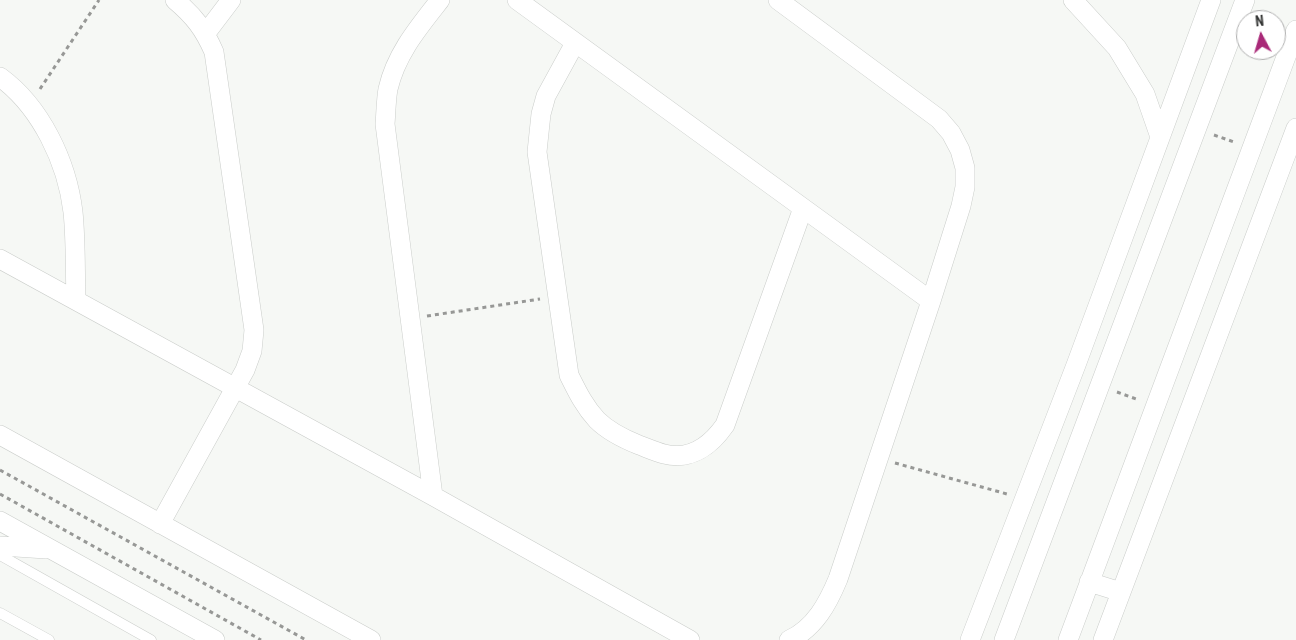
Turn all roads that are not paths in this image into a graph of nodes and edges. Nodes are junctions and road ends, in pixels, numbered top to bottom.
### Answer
1 (175, 0) edge
2 (231, 0) edge
3 (440, 0) edge
4 (517, 0) edge
5 (778, 0) edge
6 (1073, 0) edge
7 (1211, 0) edge
8 (1245, 0) edge
9 (1296, 30) edge
10 (206, 34) junction
11 (575, 43) junction
12 (0, 77) edge
13 (1296, 128) edge
14 (1160, 137) junction
15 (803, 208) junction
16 (0, 259) edge
17 (76, 300) junction
18 (931, 301) junction
19 (1076, 365) junction
20 (1102, 380) junction
21 (236, 389) junction
22 (0, 435) edge
23 (433, 496) junction
24 (0, 521) edge
25 (160, 524) junction
26 (0, 546) edge
27 (52, 549) junction
28 (0, 555) edge
29 (1089, 582) junction
30 (1121, 592) junction
31 (0, 613) edge
32 (49, 640) edge
33 (151, 640) edge
34 (215, 640) edge
35 (371, 640) edge
36 (690, 640) edge
37 (789, 640) edge
38 (970, 640) edge
39 (1004, 640) edge
40 (1068, 640) edge
41 (1103, 640) edge

1 - 10 street
2 - 10 street
3 - 23 street
4 - 11 street
5 - 18 street
6 - 14 street
7 - 14 street
8 - 20 street
9 - 29 street
10 - 21 street
11 - 15 street
11 - 15 street
12 - 17 street
13 - 30 street
14 - 19 street
15 - 18 street
16 - 17 street
17 - 21 street
18 - 37 street
19 - 20 street
19 - 38 street
20 - 39 street
21 - 23 street
21 - 25 street
22 - 25 street
23 - 36 street
24 - 27 street
25 - 35 street
26 - 27 street
27 - 34 street
28 - 33 lane
29 - 30 street
29 - 40 street
30 - 41 street
31 - 32 lane

